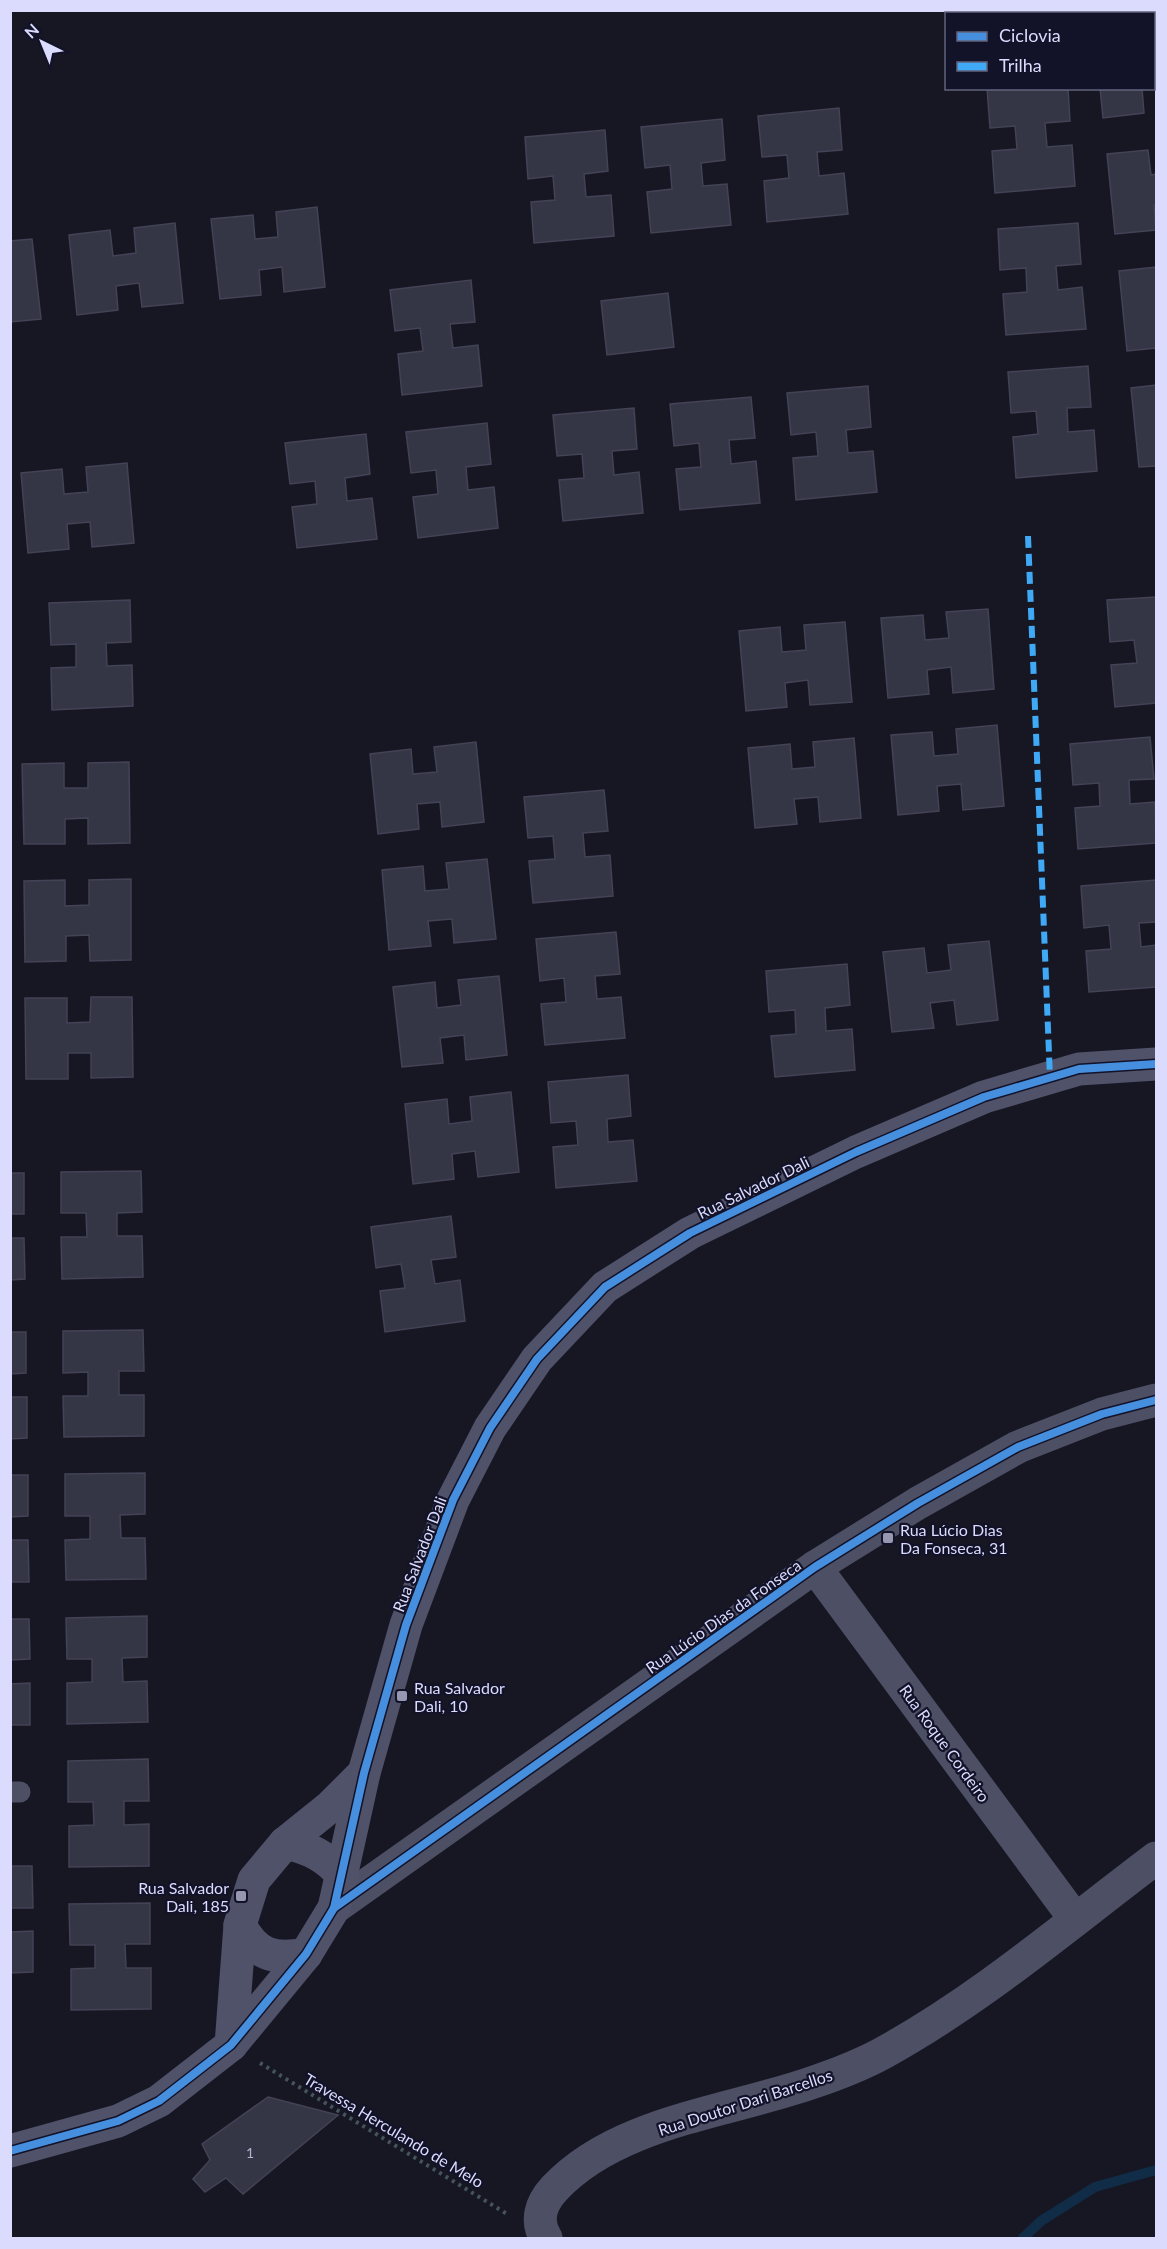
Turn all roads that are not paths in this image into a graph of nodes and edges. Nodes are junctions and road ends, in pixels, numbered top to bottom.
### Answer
1 (1156, 1064) edge
2 (1156, 1400) edge
3 (815, 1567) junction
4 (364, 1773) junction
5 (285, 1843) junction
6 (1156, 1858) edge
7 (344, 1876) junction
8 (334, 1908) junction
9 (1075, 1919) junction
10 (240, 1925) junction
11 (306, 1953) junction
12 (231, 2045) junction
13 (10, 2151) edge
14 (545, 2237) edge

1 - 4 street, Rua Salvador Dali
2 - 3 street, Rua Lúcio Dias da Fonseca
3 - 8 street, Rua Lúcio Dias da Fonseca
3 - 9 street, Rua Roque Cordeiro
4 - 5 street, Rua Salvador Dali
4 - 7 street, Rua Salvador Dali
5 - 7 street
5 - 10 street, Rua Salvador Dali
6 - 9 street, Rua Doutor Dari Barcellos
7 - 8 street, Rua Salvador Dali
8 - 11 street, Rua Salvador Dali
9 - 14 street, Rua Doutor Dari Barcellos
10 - 11 street
10 - 12 street, Rua Salvador Dali
11 - 12 street, Rua Salvador Dali
12 - 13 street, Rua Salvador Dali

